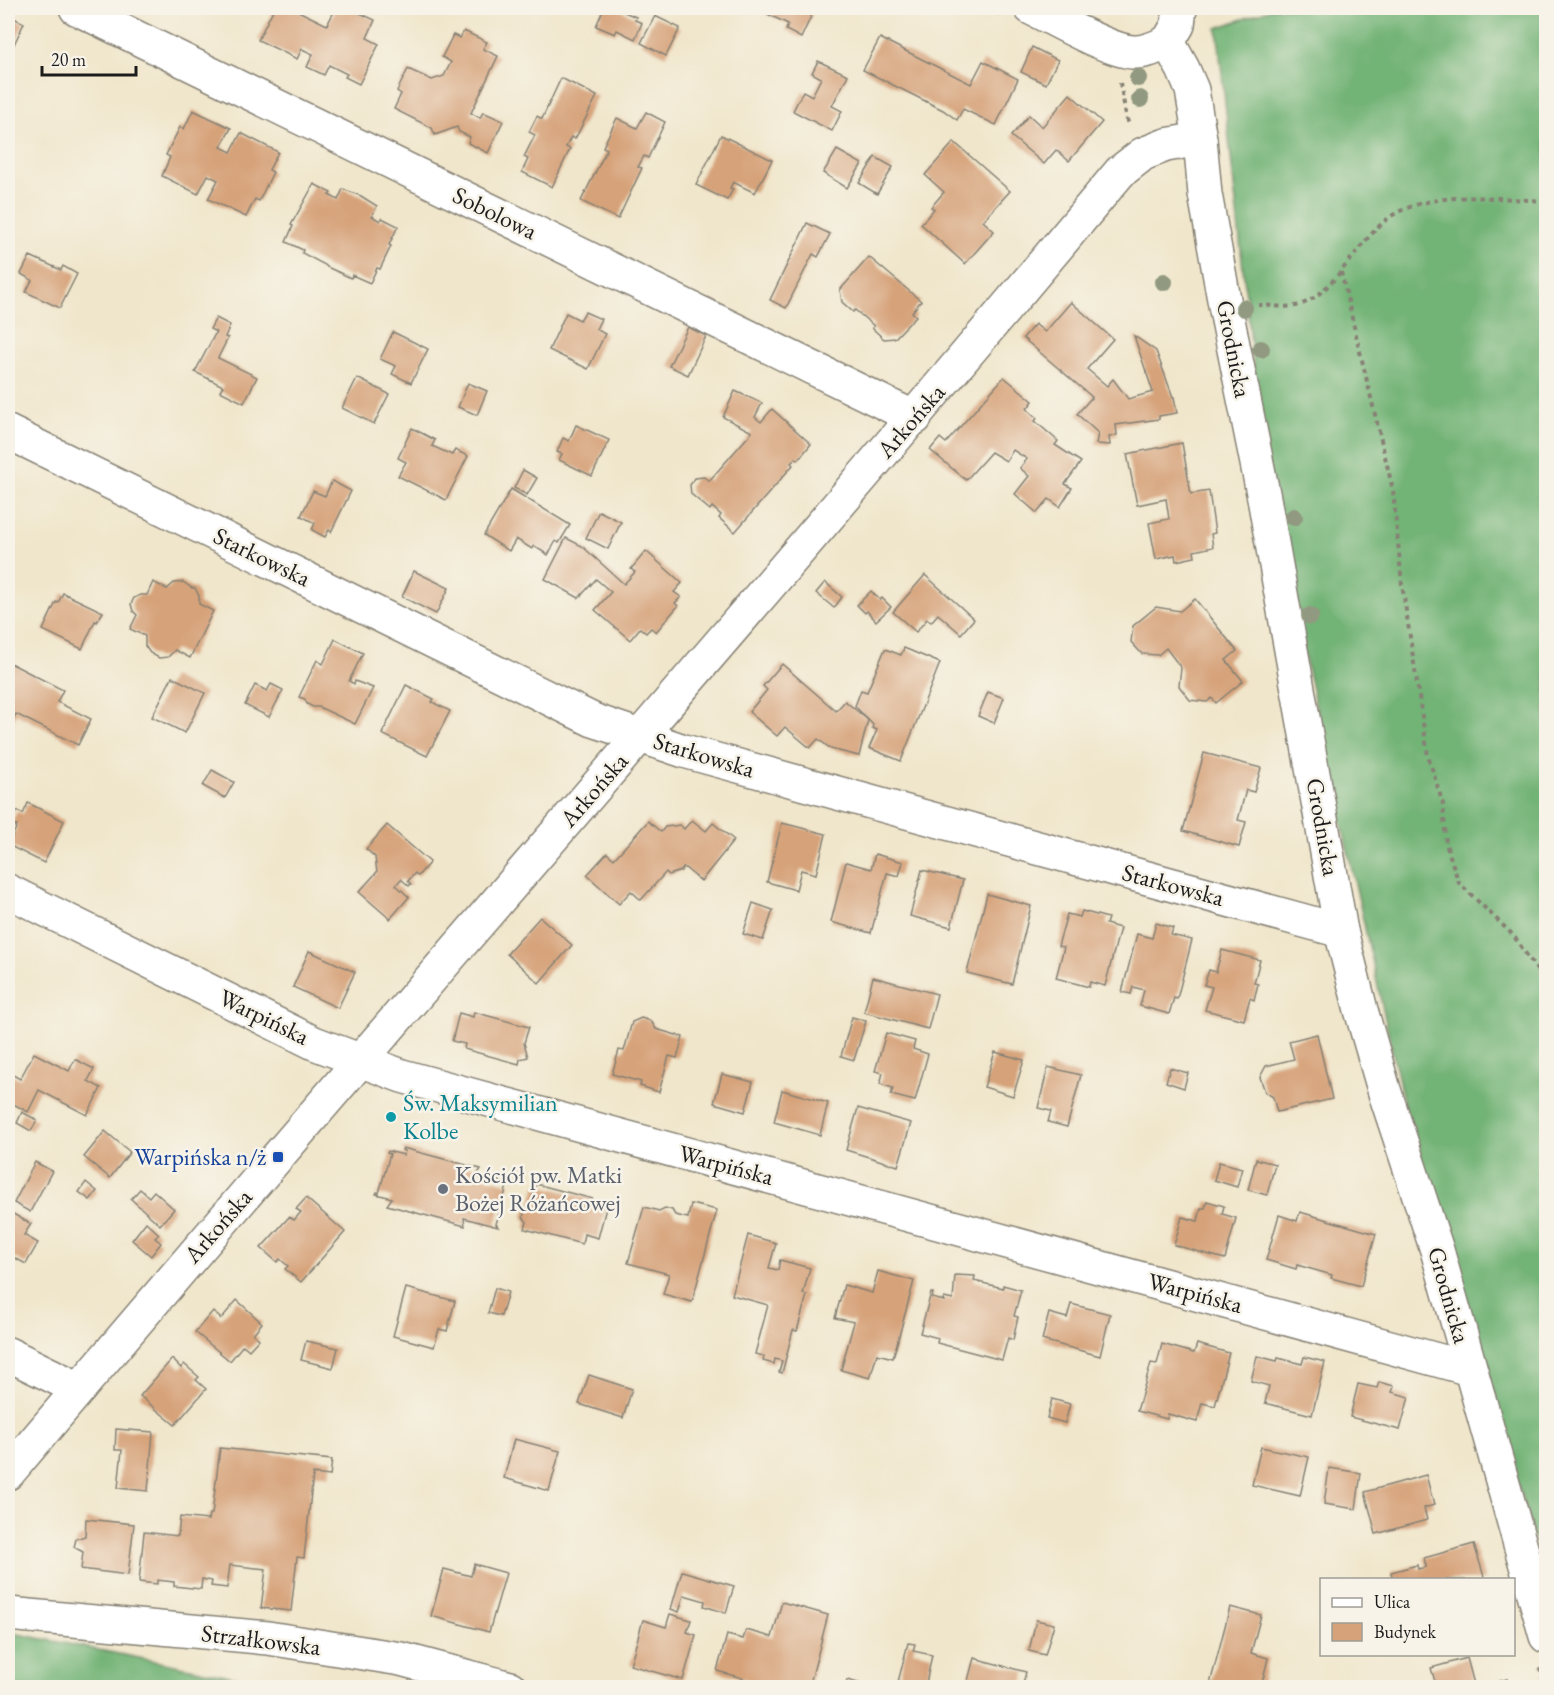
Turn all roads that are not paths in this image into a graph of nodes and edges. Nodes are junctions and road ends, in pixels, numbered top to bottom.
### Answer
1 (76, 8) edge
2 (1031, 8) edge
3 (1180, 8) edge
4 (1168, 42) junction
5 (1200, 139) junction
6 (915, 418) junction
7 (8, 432) edge
8 (641, 736) junction
9 (8, 891) edge
10 (1341, 931) junction
11 (360, 1060) junction
12 (8, 1354) edge
13 (1470, 1369) junction
14 (79, 1389) junction
15 (8, 1473) edge
16 (8, 1614) edge
17 (1546, 1636) edge
18 (510, 1688) edge

1 - 6 street, Sobolowa
2 - 4 street
3 - 4 street
4 - 5 street, Grodnicka
5 - 6 street, Arkońska
5 - 10 street, Grodnicka
6 - 8 street, Arkońska
7 - 8 street, Starkowska
8 - 10 street, Starkowska
8 - 11 street, Arkońska
9 - 11 street, Warpińska
10 - 13 street, Grodnicka
11 - 13 street, Warpińska
11 - 14 street, Arkońska
12 - 14 street
13 - 17 street, Grodnicka
14 - 15 street, Arkońska
16 - 18 street, Strzałkowska

